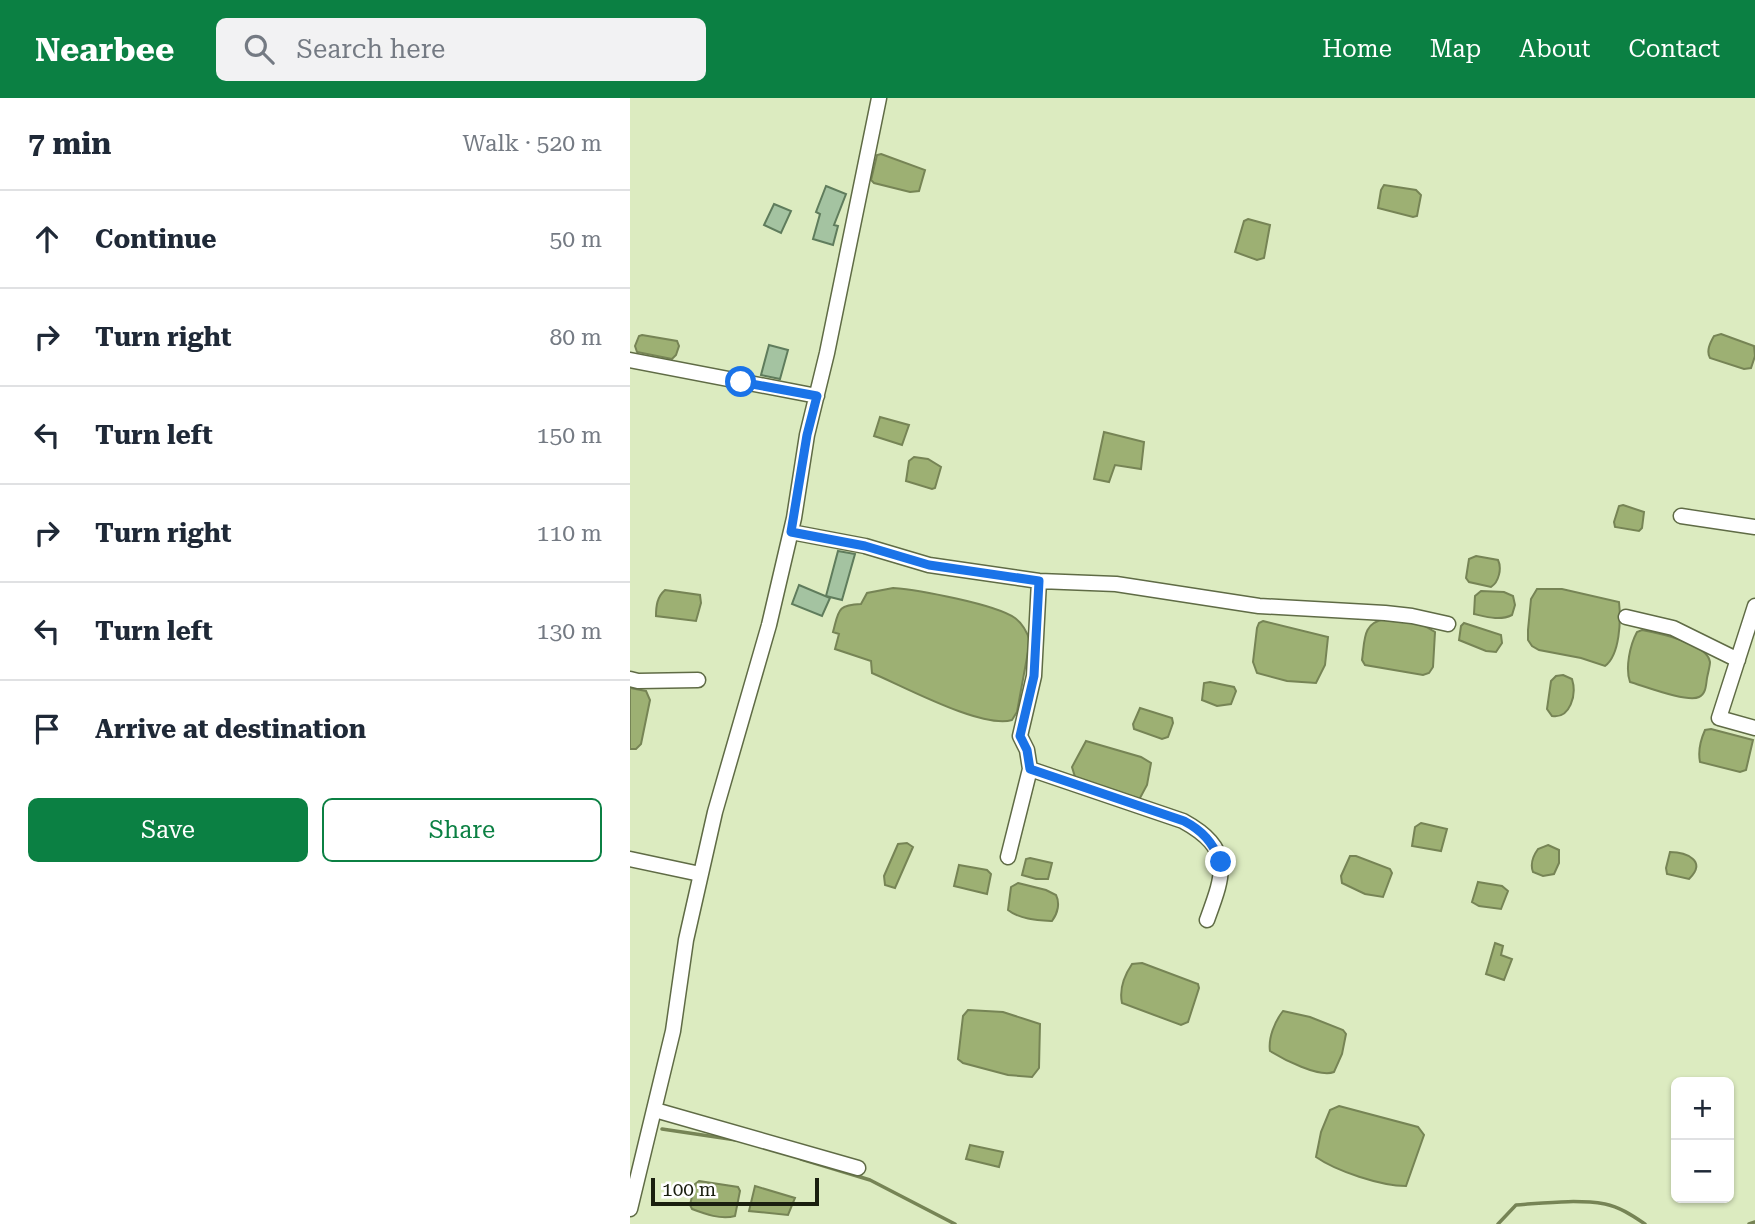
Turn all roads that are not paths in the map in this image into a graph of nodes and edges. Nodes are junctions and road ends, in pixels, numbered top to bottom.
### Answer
1 (878, 98) edge
2 (630, 360) edge
3 (817, 396) junction
4 (1681, 516) dead end
5 (1755, 527) edge
6 (791, 532) junction
7 (1039, 581) junction
8 (1755, 606) edge
9 (1626, 617) dead end
10 (1448, 624) dead end
11 (1738, 660) junction
12 (630, 679) edge
13 (698, 680) dead end
14 (1755, 729) edge
15 (1030, 769) junction
16 (1008, 857) dead end
17 (630, 859) edge
18 (700, 874) junction
19 (1207, 920) dead end
20 (655, 1110) junction
21 (858, 1168) dead end
22 (630, 1209) edge

1 - 3 street
2 - 3 street
3 - 6 street
4 - 5 street
6 - 7 street
6 - 18 street
7 - 10 street
7 - 15 street
8 - 11 street
9 - 11 street
11 - 14 street
12 - 13 street
15 - 16 street
15 - 19 street
17 - 18 street
18 - 20 street
20 - 21 street
20 - 22 street

